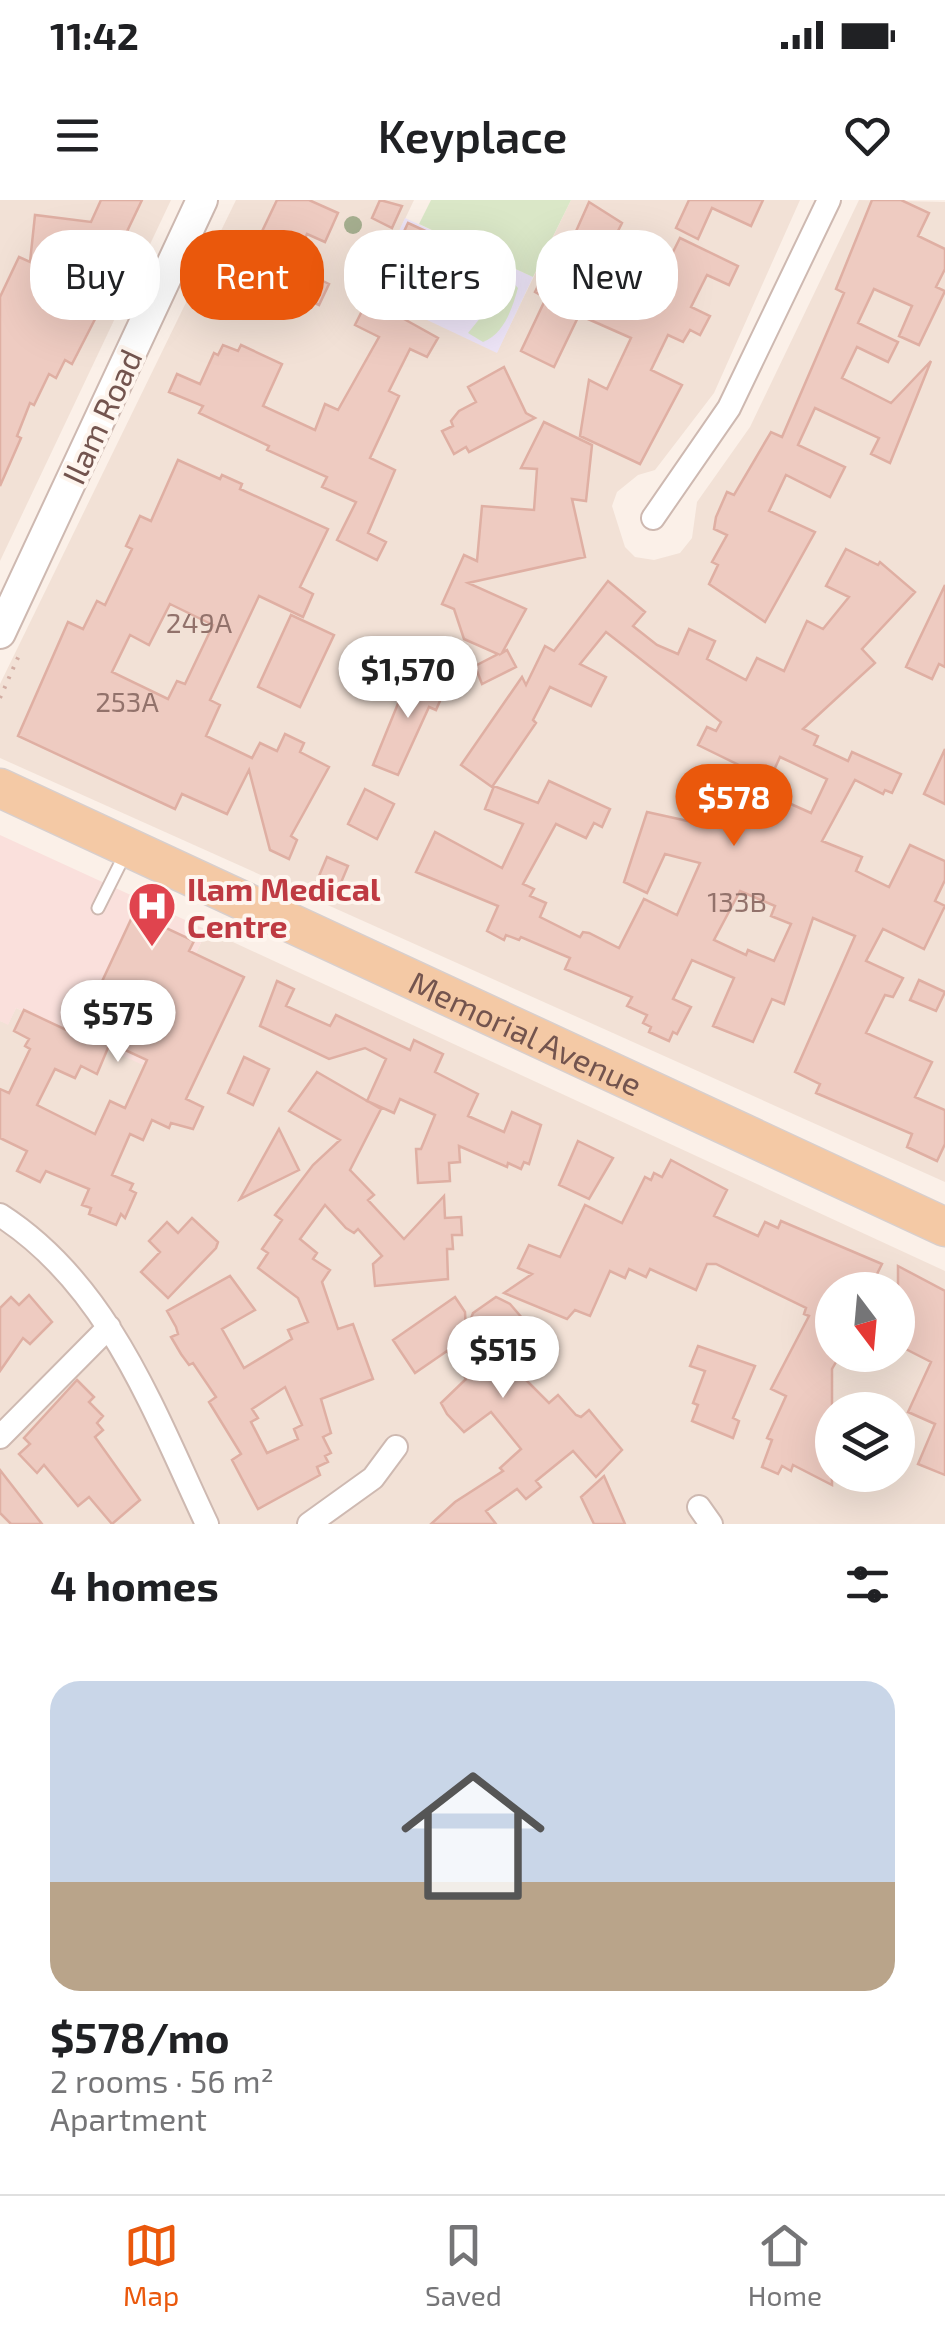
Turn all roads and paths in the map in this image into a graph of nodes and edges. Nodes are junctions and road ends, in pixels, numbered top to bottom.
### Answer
1 (202, 200) edge
2 (828, 200) edge
3 (653, 518) dead end
4 (0, 633) edge
5 (0, 788) edge
6 (128, 847) junction
7 (98, 908) dead end
8 (0, 1215) edge
9 (945, 1226) edge
10 (109, 1326) junction
11 (0, 1437) edge
12 (396, 1447) dead end
13 (207, 1524) edge
14 (309, 1524) edge

1 - 4 street, Ilam Road
2 - 3 street
5 - 6 main road, Memorial Avenue
6 - 7 lane
6 - 9 main road, Memorial Avenue
8 - 10 street
10 - 11 street
10 - 13 street
12 - 14 street

